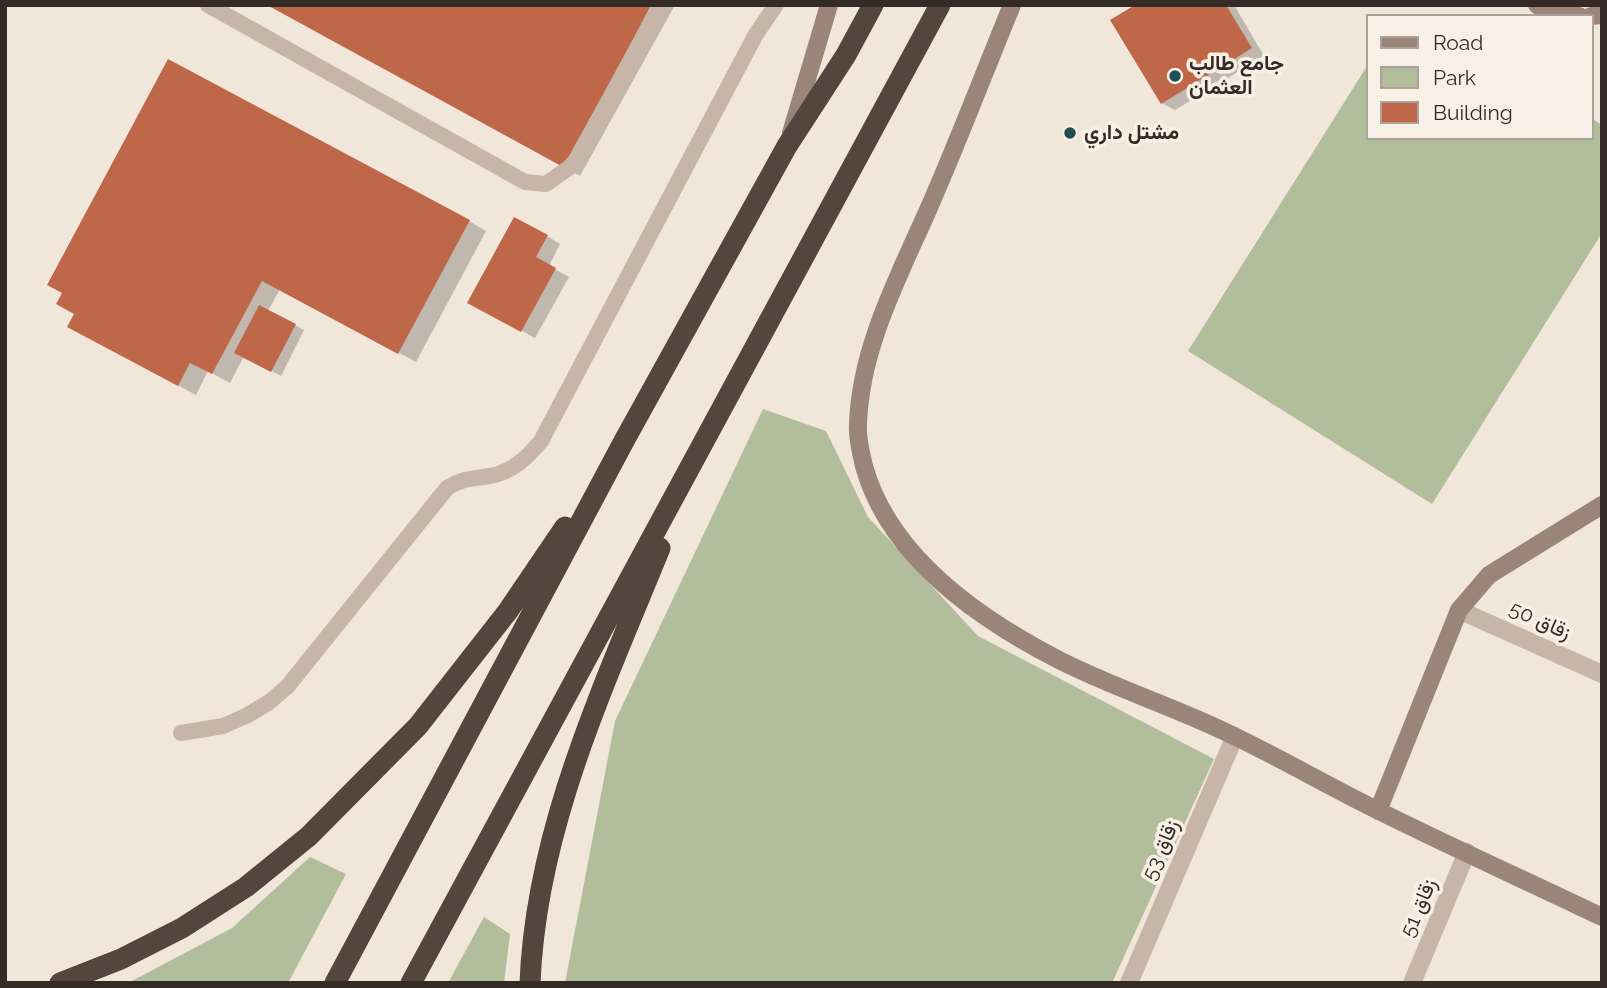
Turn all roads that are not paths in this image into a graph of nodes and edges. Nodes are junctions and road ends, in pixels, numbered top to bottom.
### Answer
1 (208, 5) edge
2 (660, 5) edge
3 (776, 5) edge
4 (830, 5) edge
5 (873, 5) edge
6 (940, 5) edge
7 (1012, 5) edge
8 (1537, 5) edge
9 (1567, 14) edge
10 (787, 146) junction
11 (624, 441) junction
12 (699, 452) junction
13 (1602, 505) edge
14 (1459, 610) junction
15 (1602, 674) edge
16 (181, 733) dead end
17 (1235, 736) junction
18 (1378, 811) junction
19 (1467, 852) junction
20 (1602, 916) edge
21 (60, 983) edge
22 (334, 983) edge
23 (411, 983) edge
24 (530, 983) edge
25 (1129, 983) edge
26 (1412, 983) edge

1 - 2 lane
3 - 16 lane
4 - 10 street
5 - 10 highway
6 - 12 highway
7 - 17 street
8 - 9 street
10 - 11 highway
11 - 21 highway
11 - 22 highway
12 - 23 highway
12 - 24 highway
13 - 14 street
14 - 15 street, زقاق 50
14 - 18 street
17 - 18 street
17 - 25 street, زقاق 53
18 - 19 street
19 - 20 street
19 - 26 street, زقاق 51

